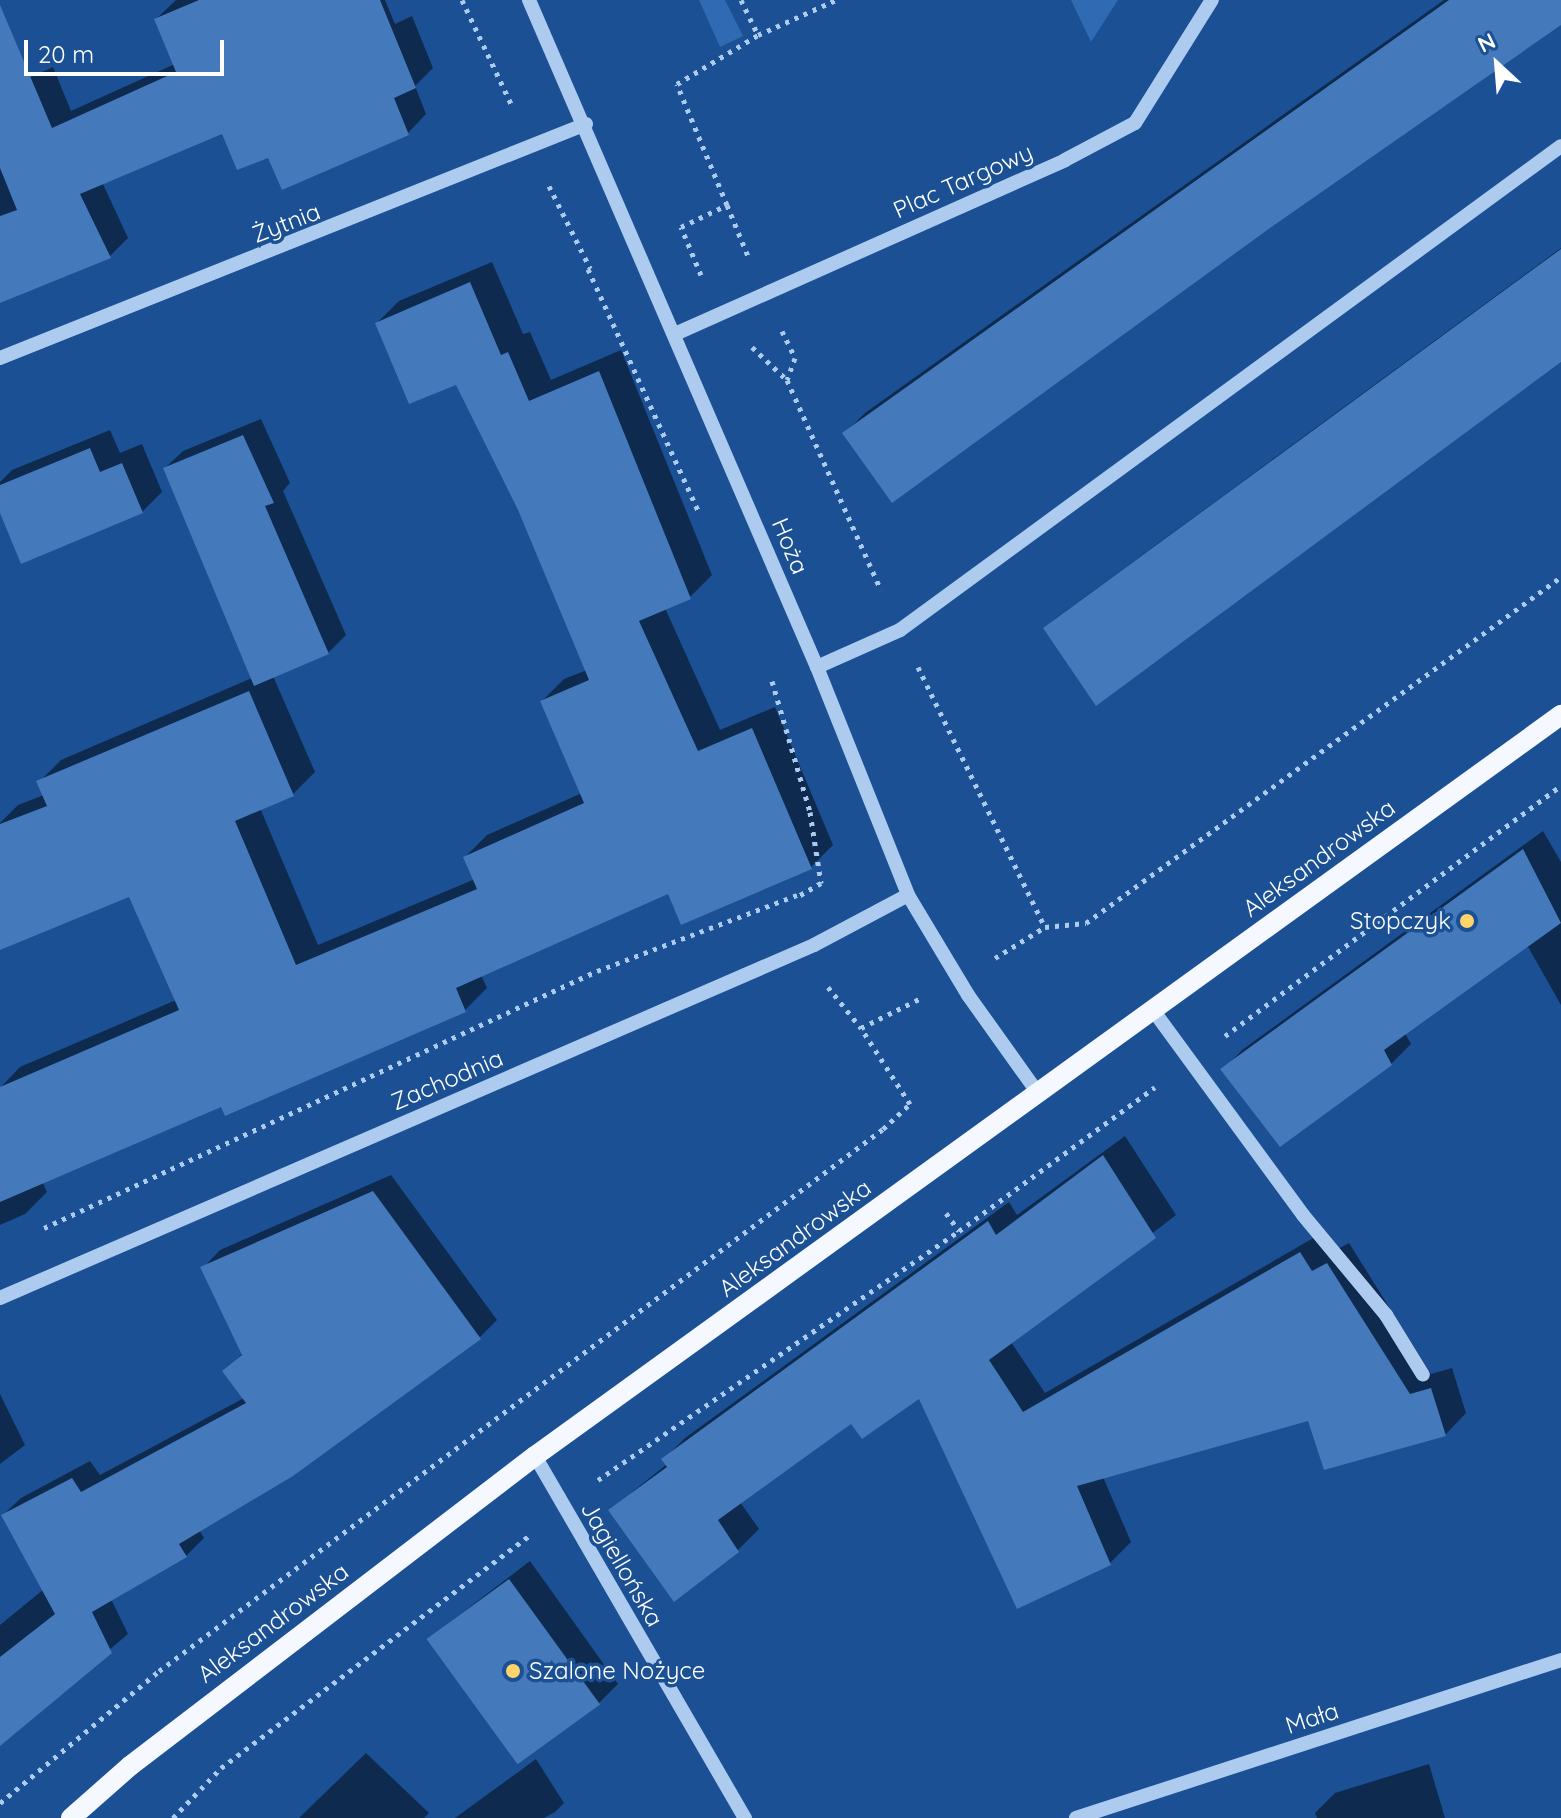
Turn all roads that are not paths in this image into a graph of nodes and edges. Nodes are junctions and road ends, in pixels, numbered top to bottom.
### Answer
1 (529, 0) edge
2 (1212, 0) edge
3 (586, 124) junction
4 (1561, 146) edge
5 (675, 334) junction
6 (0, 358) edge
7 (817, 667) junction
8 (1561, 715) edge
9 (908, 895) junction
10 (1153, 1010) junction
11 (1038, 1093) junction
12 (0, 1298) edge
13 (1423, 1375) dead end
14 (535, 1456) junction
15 (1561, 1660) edge
16 (71, 1818) edge
17 (745, 1818) edge
18 (1076, 1818) edge

1 - 3 street, Hoża
2 - 5 street, Plac Targowy
3 - 5 street, Hoża
3 - 6 street, Żytnia
4 - 7 street
5 - 7 street, Hoża
7 - 9 street, Hoża
8 - 10 main road, Aleksandrowska
9 - 11 street, Hoża
9 - 12 street, Zachodnia
10 - 11 main road, Aleksandrowska
10 - 13 street
11 - 14 main road, Aleksandrowska
14 - 16 main road, Aleksandrowska
14 - 17 street, Jagiellońska
15 - 18 street, Mała

